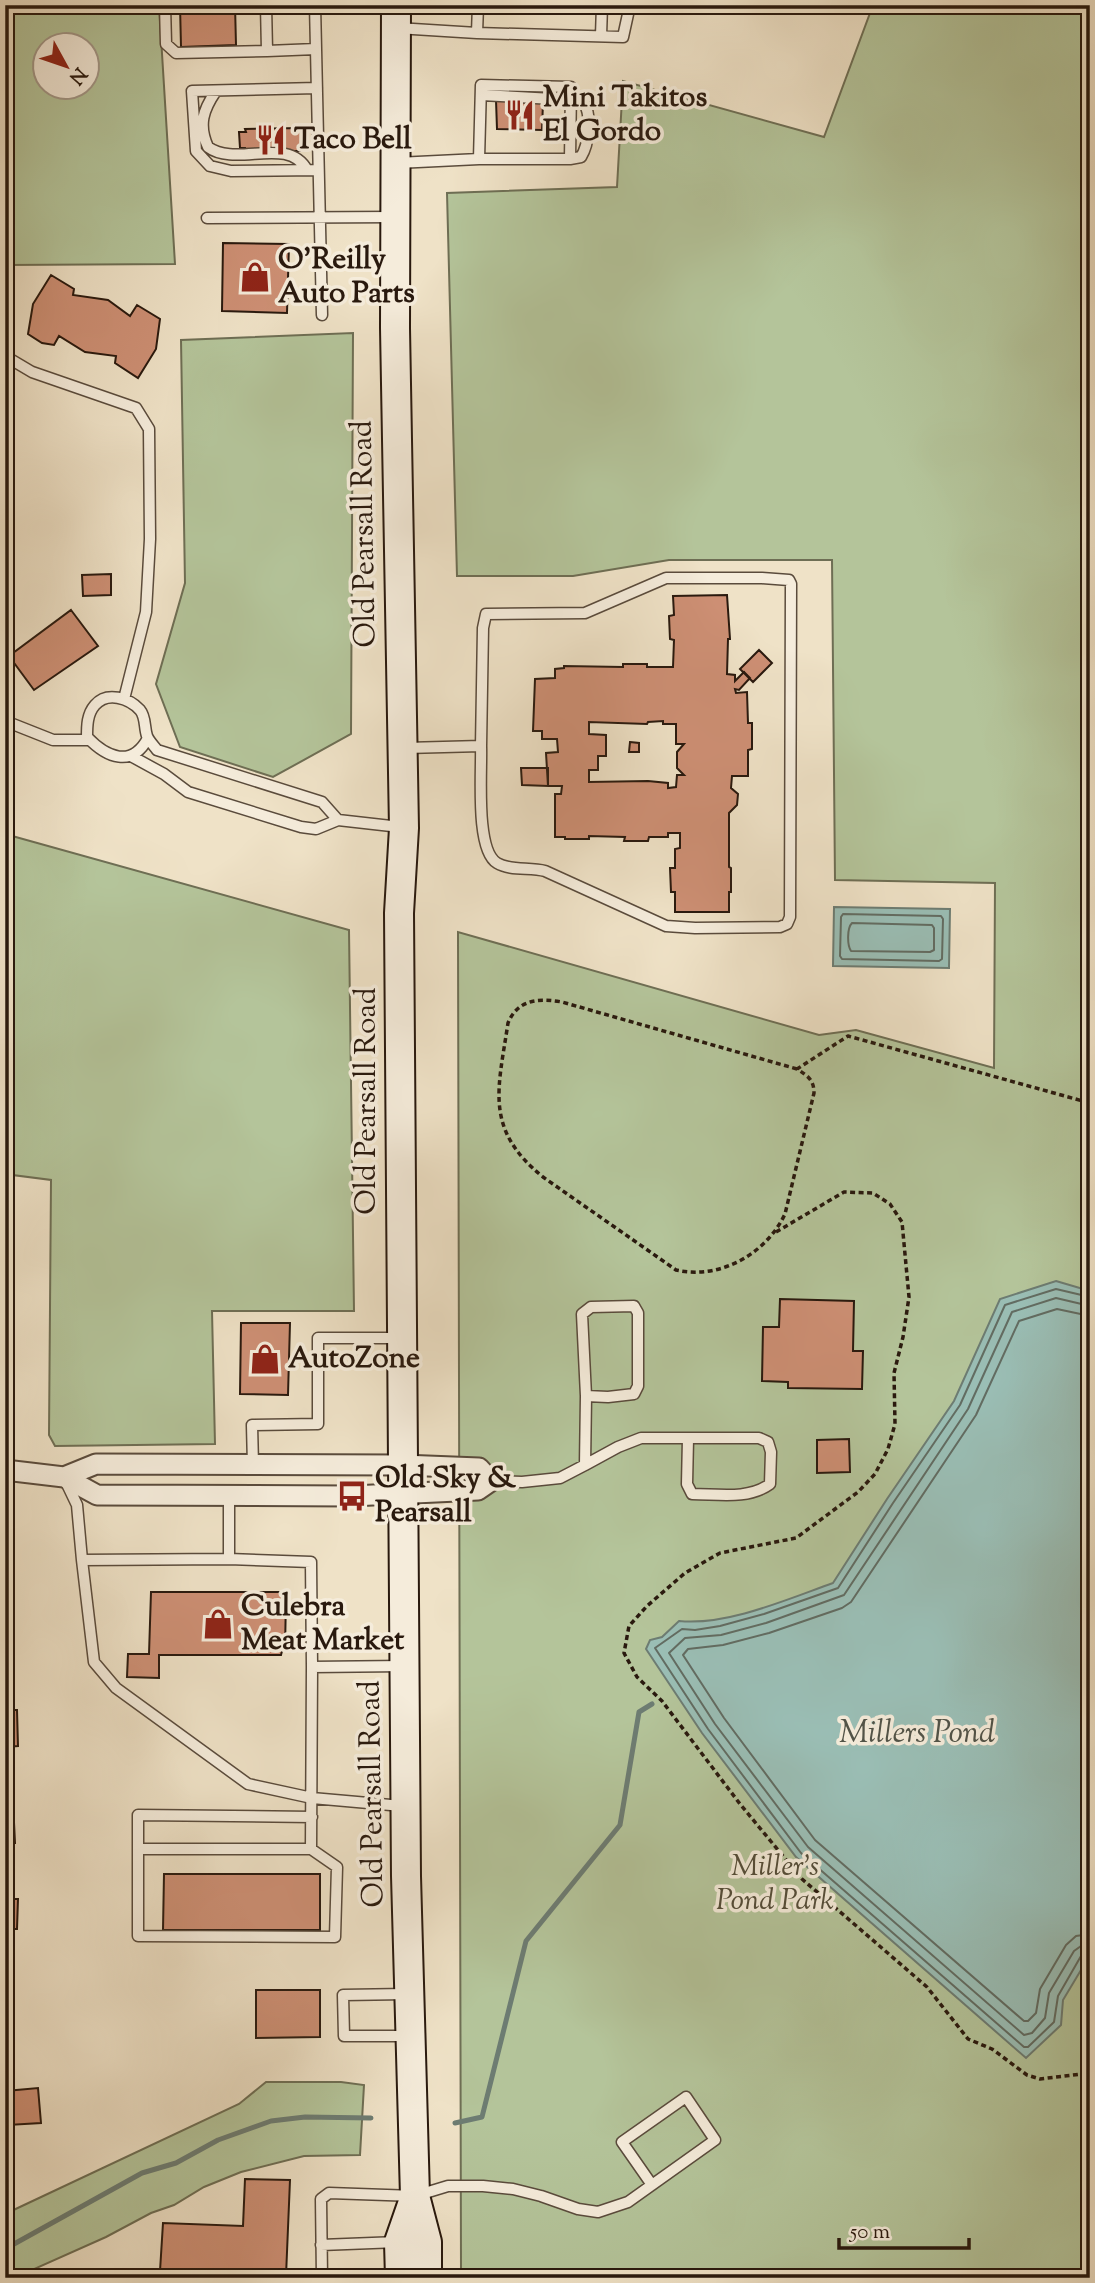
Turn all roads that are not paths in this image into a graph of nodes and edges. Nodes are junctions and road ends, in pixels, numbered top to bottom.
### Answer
1 (165, 5) edge
2 (266, 5) edge
3 (315, 5) edge
4 (478, 5) edge
5 (603, 5) edge
6 (630, 5) edge
7 (395, 13) edge
8 (477, 33) junction
9 (601, 36) junction
10 (316, 49) junction
11 (267, 51) junction
12 (317, 88) junction
13 (216, 91) junction
14 (571, 100) junction
15 (479, 159) junction
16 (570, 159) junction
17 (395, 163) junction
18 (313, 170) junction
19 (395, 217) junction
20 (207, 218) dead end
21 (319, 218) junction
22 (322, 315) dead end
23 (5, 356) edge
24 (124, 699) junction
25 (5, 721) edge
26 (148, 738) junction
27 (90, 740) junction
28 (481, 746) junction
29 (402, 748) junction
30 (131, 756) junction
31 (338, 820) junction
32 (404, 828) junction
33 (401, 1338) junction
34 (586, 1396) junction
35 (688, 1439) junction
36 (253, 1465) junction
37 (402, 1465) junction
38 (585, 1465) junction
39 (5, 1470) edge
40 (64, 1477) junction
41 (491, 1481) junction
42 (402, 1493) junction
43 (229, 1495) junction
44 (229, 1559) junction
45 (82, 1560) junction
46 (404, 1665) junction
47 (312, 1667) junction
48 (312, 1798) junction
49 (406, 1806) junction
50 (312, 1817) junction
51 (138, 1849) junction
52 (311, 1849) junction
53 (410, 1993) junction
54 (412, 2036) junction
55 (652, 2185) junction
56 (415, 2196) junction
57 (398, 2242) junction
58 (321, 2245) junction
59 (322, 2278) edge
60 (400, 2278) edge
61 (427, 2278) edge

1 - 11 lane
2 - 11 lane
3 - 10 lane
4 - 8 lane
5 - 9 lane
6 - 9 lane
7 - 8 lane
7 - 17 main road, Old Pearsall Road
8 - 9 lane
10 - 11 lane
10 - 12 lane
12 - 13 lane
12 - 18 lane
13 - 18 lane
13 - 18 lane
14 - 15 lane
14 - 16 lane
14 - 16 lane
15 - 16 lane
15 - 17 lane
17 - 19 main road, Old Pearsall Road
18 - 21 lane
19 - 21 lane
19 - 29 main road, Old Pearsall Road
20 - 21 lane
21 - 22 lane
23 - 24 lane
24 - 26 lane
24 - 27 lane
25 - 27 lane
26 - 30 lane
26 - 31 lane
27 - 30 lane
28 - 28 lane
28 - 29 lane
29 - 32 main road, Old Pearsall Road
30 - 31 lane
31 - 32 lane
32 - 33 main road, Old Pearsall Road
33 - 36 lane
33 - 37 main road, Old Pearsall Road
34 - 34 lane
34 - 38 lane
35 - 35 lane
35 - 38 lane
36 - 37 street
36 - 40 street
37 - 41 street
37 - 42 main road, Old Pearsall Road
38 - 41 lane
39 - 40 street
40 - 43 street
40 - 45 lane
41 - 42 street
42 - 43 street
42 - 46 main road, Old Pearsall Road
43 - 44 lane
44 - 45 lane
44 - 47 lane
45 - 48 lane
46 - 47 lane
46 - 49 main road, Old Pearsall Road
47 - 48 lane
48 - 49 lane
48 - 50 lane
49 - 53 main road, Old Pearsall Road
50 - 51 lane
50 - 52 lane
51 - 52 lane
51 - 52 lane
53 - 54 main road, Old Pearsall Road
53 - 54 lane
54 - 56 main road, Old Pearsall Road
55 - 55 lane
55 - 56 lane
56 - 57 main road, Old Pearsall Road
56 - 58 lane
56 - 61 main road, Old Pearsall Road
57 - 58 lane
57 - 60 main road, Old Pearsall Road
58 - 59 lane

